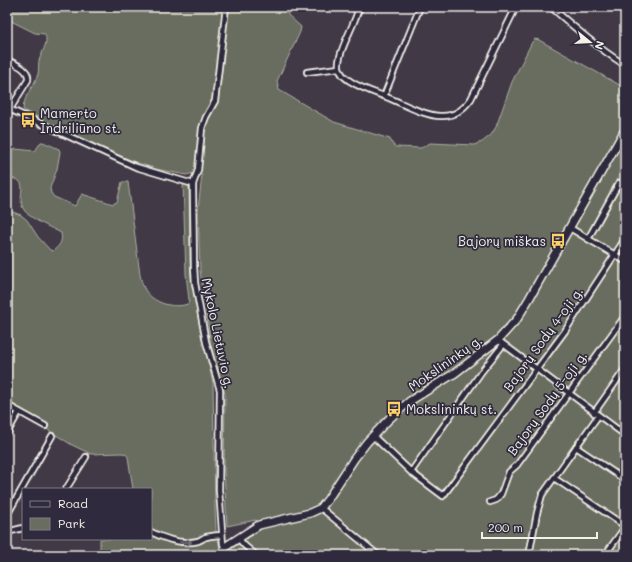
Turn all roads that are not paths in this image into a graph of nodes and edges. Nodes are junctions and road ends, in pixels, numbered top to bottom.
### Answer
1 (226, 7) edge
2 (351, 7) edge
3 (420, 7) edge
4 (516, 7) edge
5 (551, 7) edge
6 (359, 9) edge
7 (7, 60) edge
8 (625, 65) edge
9 (339, 68) junction
10 (306, 72) dead end
11 (384, 96) junction
12 (8, 110) edge
13 (625, 130) edge
14 (619, 183) dead end
15 (193, 184) junction
16 (570, 228) junction
17 (588, 239) junction
18 (625, 239) edge
19 (615, 255) junction
20 (625, 261) edge
21 (625, 316) edge
22 (500, 343) junction
23 (537, 370) junction
24 (625, 370) edge
25 (568, 394) junction
26 (7, 405) edge
27 (19, 412) junction
28 (596, 414) junction
29 (45, 426) dead end
30 (7, 433) edge
31 (625, 434) edge
32 (52, 436) dead end
33 (373, 436) junction
34 (576, 447) junction
35 (86, 457) dead end
36 (411, 472) junction
37 (554, 478) junction
38 (625, 480) edge
39 (22, 488) edge
40 (67, 488) edge
41 (22, 489) edge
42 (490, 502) dead end
43 (321, 508) junction
44 (7, 515) edge
45 (625, 527) edge
46 (22, 528) edge
47 (7, 532) edge
48 (152, 532) edge
49 (222, 535) junction
50 (238, 538) junction
51 (224, 551) edge
52 (531, 554) edge
53 (256, 555) edge
54 (378, 555) edge
55 (605, 555) edge

1 - 15 street, Mykolo Lietuvio g.
2 - 6 street
3 - 11 street
4 - 11 street
5 - 8 street
6 - 9 street
7 - 12 street
9 - 10 street
9 - 11 street
12 - 15 street
13 - 16 street, Mokslininkų g.
14 - 17 street
15 - 49 street, Mykolo Lietuvio g.
16 - 17 street
16 - 22 street, Mokslininkų g.
17 - 19 street
18 - 19 street, Bajorų Sodų 4-oji g.
19 - 20 street
19 - 23 street, Bajorų Sodų 4-oji g.
21 - 25 street, Bajorų Sodų 5-oji g.
22 - 23 street
22 - 33 street, Mokslininkų g.
22 - 36 street
23 - 25 street
23 - 36 street, Bajorų Sodų 4-oji g.
24 - 28 street
25 - 28 street
25 - 42 street, Bajorų Sodų 5-oji g.
26 - 27 street
27 - 29 street
27 - 30 street
28 - 31 street
28 - 34 street
32 - 39 street
33 - 36 street, Bajorų Sodų 4-oji g.
33 - 43 street, Mokslininkų g.
34 - 37 street
34 - 38 street
35 - 40 street
37 - 45 street
37 - 52 street
41 - 44 street
43 - 50 street
43 - 54 street
45 - 55 street
46 - 47 street
48 -> 49 street
49 - 51 street, Mykolo Lietuvio g.
50 - 51 street
50 - 53 street

